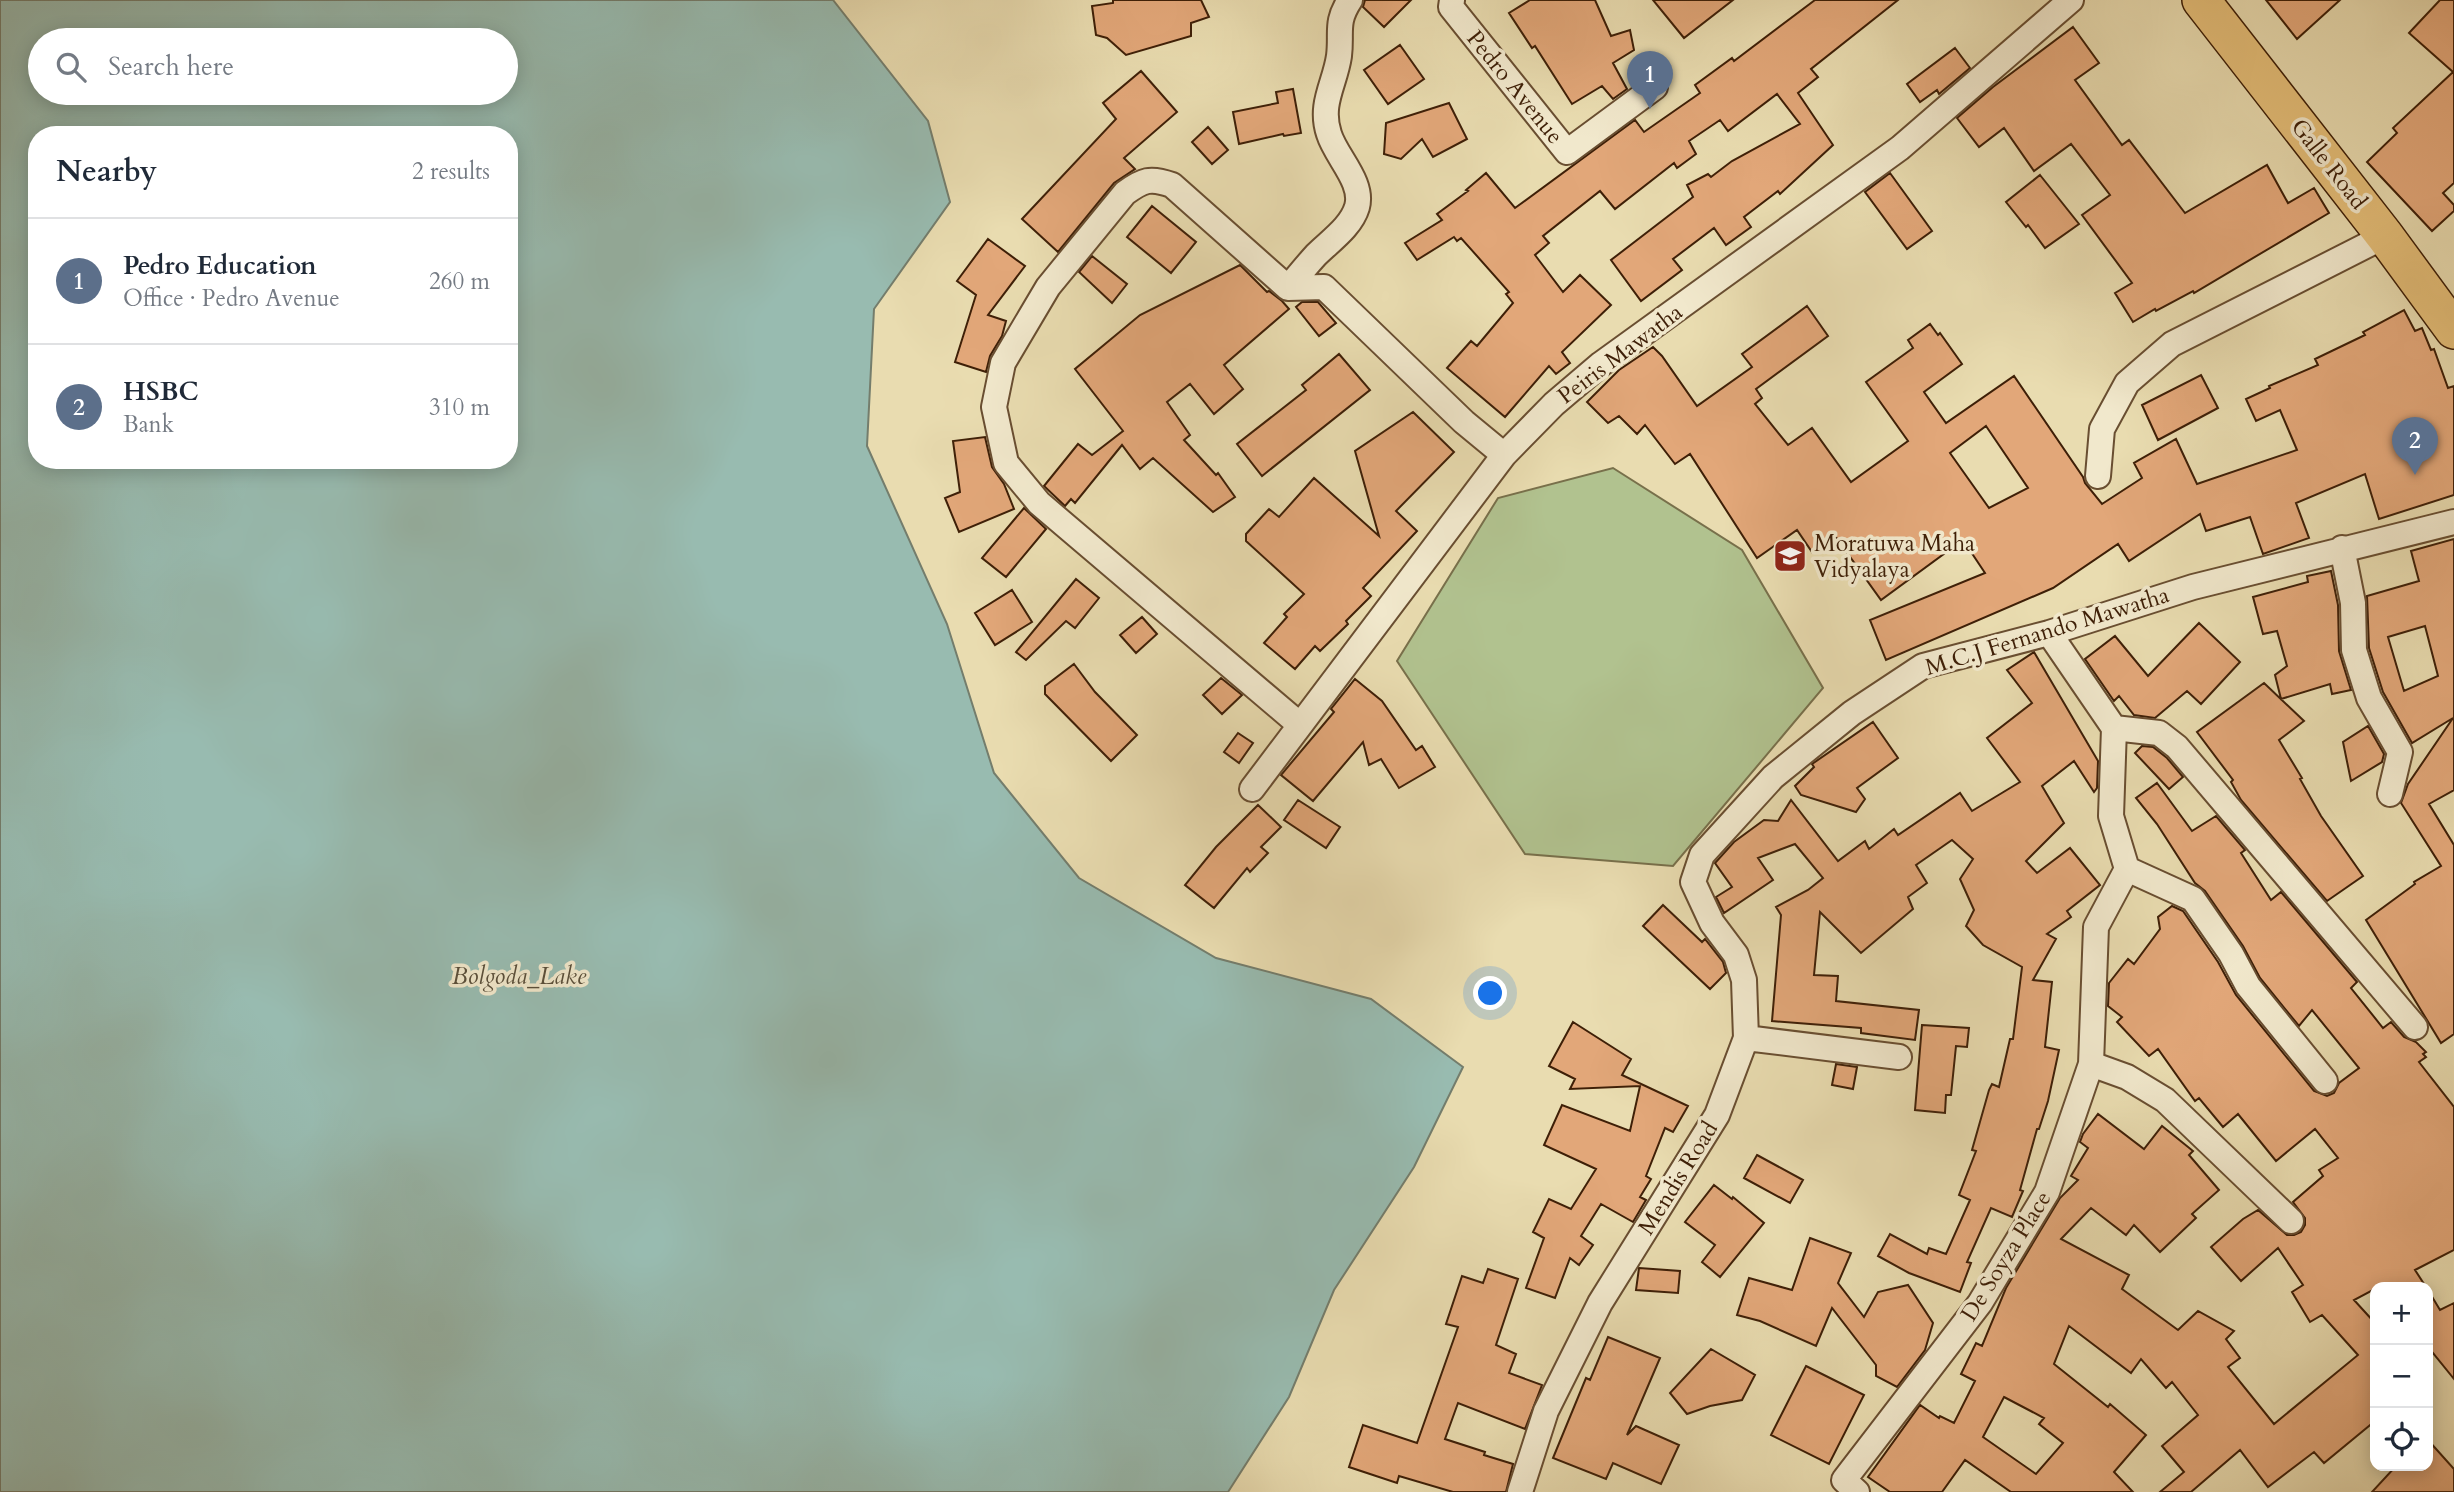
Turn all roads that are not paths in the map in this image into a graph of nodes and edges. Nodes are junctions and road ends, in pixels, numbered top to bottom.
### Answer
1 (1350, 0) edge
2 (1452, 0) edge
3 (2071, 0) edge
4 (2201, 0) edge
5 (1654, 87) dead end
6 (2385, 236) junction
7 (1288, 288) junction
8 (2454, 330) edge
9 (1504, 455) junction
10 (2098, 476) dead end
11 (2454, 522) edge
12 (2342, 548) junction
13 (2049, 633) junction
14 (1300, 725) junction
15 (2114, 729) junction
16 (1252, 789) dead end
17 (2390, 794) dead end
18 (1702, 855) joint
19 (2127, 869) junction
20 (2415, 1027) dead end
21 (1746, 1038) junction
22 (1899, 1057) dead end
23 (2091, 1064) junction
24 (2325, 1081) dead end
25 (2291, 1221) dead end
26 (1521, 1492) edge
27 (1857, 1492) edge

1 - 7 street
2 - 5 street, Pedro Avenue
3 - 9 street, Peiris Mawatha
4 - 6 highway, Galle Road
6 - 8 highway, Galle Road
6 - 10 street
7 - 9 street
7 - 14 street
9 - 14 street, Peiris Mawatha
11 - 12 street, M.C.J Fernando Mawatha
12 - 13 street, M.C.J Fernando Mawatha
12 - 17 street
13 - 15 street
13 - 18 street, M.C.J Fernando Mawatha
14 - 16 street, Peiris Mawatha
15 - 19 street
15 - 20 street
18 - 21 street, Mendis Road
19 - 23 street, De Soyza Place
19 - 24 street
21 - 22 street
21 - 26 street, Mendis Road
23 - 25 street
23 - 27 street, De Soyza Place

